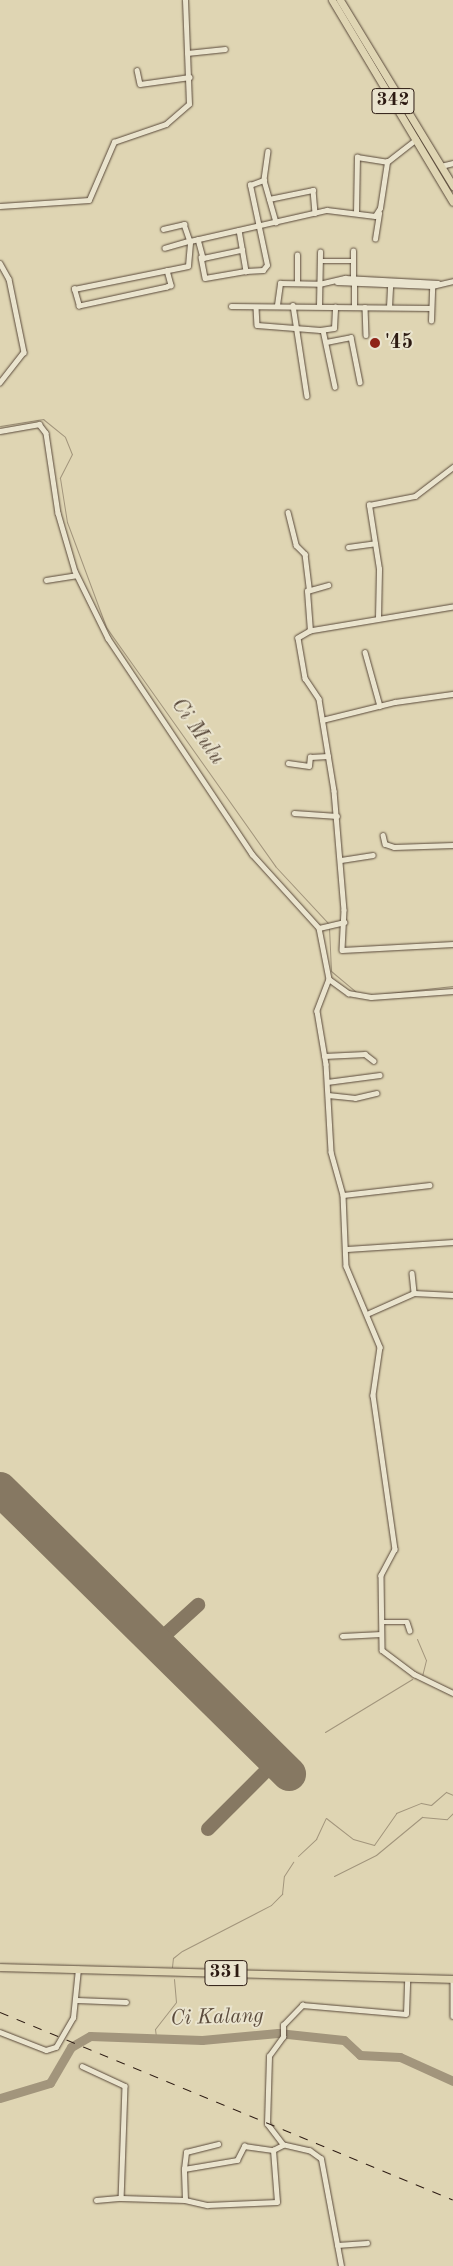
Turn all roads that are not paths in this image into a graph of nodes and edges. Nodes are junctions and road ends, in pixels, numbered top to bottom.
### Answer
1 (185, 0) edge
2 (332, 0) edge
3 (340, 0) edge
4 (225, 49) dead end
5 (187, 53) junction
6 (137, 70) dead end
7 (190, 77) junction
8 (416, 139) junction
9 (268, 151) dead end
10 (387, 162) junction
11 (453, 163) edge
12 (441, 166) junction
13 (264, 180) junction
14 (453, 186) edge
15 (270, 199) junction
16 (453, 202) edge
17 (0, 206) edge
18 (379, 212) junction
19 (315, 213) junction
20 (356, 214) junction
21 (276, 222) junction
22 (256, 226) junction
23 (163, 229) dead end
24 (238, 230) junction
25 (375, 239) dead end
26 (198, 240) junction
27 (190, 242) junction
28 (165, 248) dead end
29 (242, 250) junction
30 (353, 251) dead end
31 (320, 252) dead end
32 (297, 255) dead end
33 (202, 257) junction
34 (320, 261) junction
35 (353, 261) junction
36 (0, 264) edge
37 (167, 270) junction
38 (246, 271) junction
39 (353, 278) junction
40 (453, 281) edge
41 (338, 282) junction
42 (297, 283) junction
43 (438, 283) junction
44 (319, 284) junction
45 (354, 286) junction
46 (390, 286) junction
47 (432, 286) junction
48 (277, 305) junction
49 (293, 305) junction
50 (231, 306) dead end
51 (319, 306) junction
52 (256, 307) junction
53 (335, 307) junction
54 (354, 307) junction
55 (365, 307) junction
56 (389, 308) junction
57 (431, 308) junction
58 (431, 321) dead end
59 (295, 329) junction
60 (323, 330) junction
61 (366, 335) dead end
62 (326, 342) junction
63 (360, 382) dead end
64 (0, 383) edge
65 (335, 387) dead end
66 (307, 396) dead end
67 (0, 431) edge
68 (453, 467) edge
69 (288, 512) dead end
70 (375, 543) junction
71 (348, 547) dead end
72 (76, 575) junction
73 (46, 580) dead end
74 (328, 585) dead end
75 (309, 589) junction
76 (453, 607) edge
77 (378, 618) junction
78 (310, 631) junction
79 (366, 652) dead end
80 (453, 694) edge
81 (380, 706) junction
82 (322, 720) junction
83 (328, 756) junction
84 (288, 763) dead end
85 (294, 813) dead end
86 (337, 816) junction
87 (383, 836) dead end
88 (453, 845) edge
89 (372, 855) dead end
90 (341, 860) junction
91 (344, 922) junction
92 (320, 928) junction
93 (453, 944) edge
94 (329, 979) junction
95 (453, 991) edge
96 (324, 1056) junction
97 (374, 1061) dead end
98 (380, 1076) dead end
99 (327, 1082) junction
100 (376, 1093) dead end
101 (328, 1095) junction
102 (429, 1185) dead end
103 (343, 1195) junction
104 (453, 1242) edge
105 (347, 1248) junction
106 (412, 1273) dead end
107 (414, 1293) junction
108 (453, 1295) edge
109 (369, 1313) junction
110 (382, 1622) junction
111 (410, 1631) dead end
112 (381, 1634) junction
113 (342, 1636) dead end
114 (453, 1693) edge
115 (0, 1967) edge
116 (78, 1969) junction
117 (406, 1978) junction
118 (453, 1979) edge
119 (77, 2000) junction
120 (126, 2002) dead end
121 (453, 2016) edge
122 (0, 2032) edge
123 (82, 2066) dead end
124 (218, 2144) dead end
125 (283, 2145) junction
126 (273, 2150) junction
127 (184, 2169) junction
128 (122, 2198) junction
129 (96, 2200) dead end
130 (185, 2200) junction
131 (367, 2243) dead end
132 (337, 2246) junction
133 (341, 2266) edge

1 - 5 street
2 - 8 main road, 342
3 - 12 main road, 342
4 - 5 street
5 - 7 street
6 - 7 street
7 - 17 street
8 - 10 street
8 - 16 main road, 342
9 - 13 street
10 - 18 street
10 - 20 street
11 - 12 street
12 - 14 main road, 342
13 - 15 street
13 - 22 street
15 - 19 street
15 - 21 street
18 - 20 street
18 - 25 street
19 - 20 street
19 - 21 street
21 - 22 street
22 - 24 street
22 - 38 street
23 - 27 street
24 - 26 street
24 - 29 street
26 - 27 street
26 - 33 street
27 - 28 street
27 - 37 street
29 - 33 street
29 - 38 street
30 - 35 street
31 - 34 street
32 - 42 street
33 - 38 street
34 - 35 street
34 - 44 street
35 - 39 street
36 - 64 street
37 - 37 street
39 - 41 street
39 - 43 street
40 - 43 street
41 - 44 street
41 - 45 street
42 - 44 street
42 - 48 street
43 - 47 street
44 - 51 street
45 - 46 street
45 - 54 street
46 - 47 street
46 - 56 street
47 - 57 street
48 - 49 street
48 - 52 street
49 - 51 street
49 - 59 street
50 - 52 street
51 - 53 street
52 - 59 street
53 - 54 street
53 - 60 street
54 - 55 street
55 - 56 street
55 - 61 street
56 - 57 street
57 - 58 street
59 - 60 street
59 - 66 street
60 - 62 street
62 - 63 street
62 - 65 street
67 - 72 street
68 - 70 street
69 - 75 street
70 - 71 street
70 - 77 street
72 - 73 street
72 - 92 street
74 - 75 street
75 - 78 street
76 - 77 street
77 - 78 street
78 - 82 street
79 - 81 street
80 - 81 street
81 - 82 street
82 - 83 street
83 - 84 street
83 - 86 street
85 - 86 street
86 - 90 street
87 - 88 street
89 - 90 street
90 - 91 street
91 - 92 street
91 - 93 street
92 - 94 street
94 - 95 street
94 - 96 street
96 - 97 street
96 - 99 street
98 - 99 street
99 - 101 street
100 - 101 street
101 - 103 street
102 - 103 street
103 - 105 street
104 - 105 street
105 - 109 street
106 - 107 street
107 - 108 street
107 - 109 street
109 - 110 street
110 - 111 street
110 - 112 street
112 - 113 street
112 - 114 street
115 - 116 main road, 331
116 - 117 main road, 331
116 - 119 street
117 - 118 main road, 331
117 - 125 street
118 - 121 street
119 - 120 street
119 - 122 street
123 - 128 street
124 - 127 street
125 - 126 street
125 - 132 street
126 - 127 street
126 - 130 street
127 - 130 street
128 - 129 street
128 - 130 street
131 - 132 street
132 - 133 street

